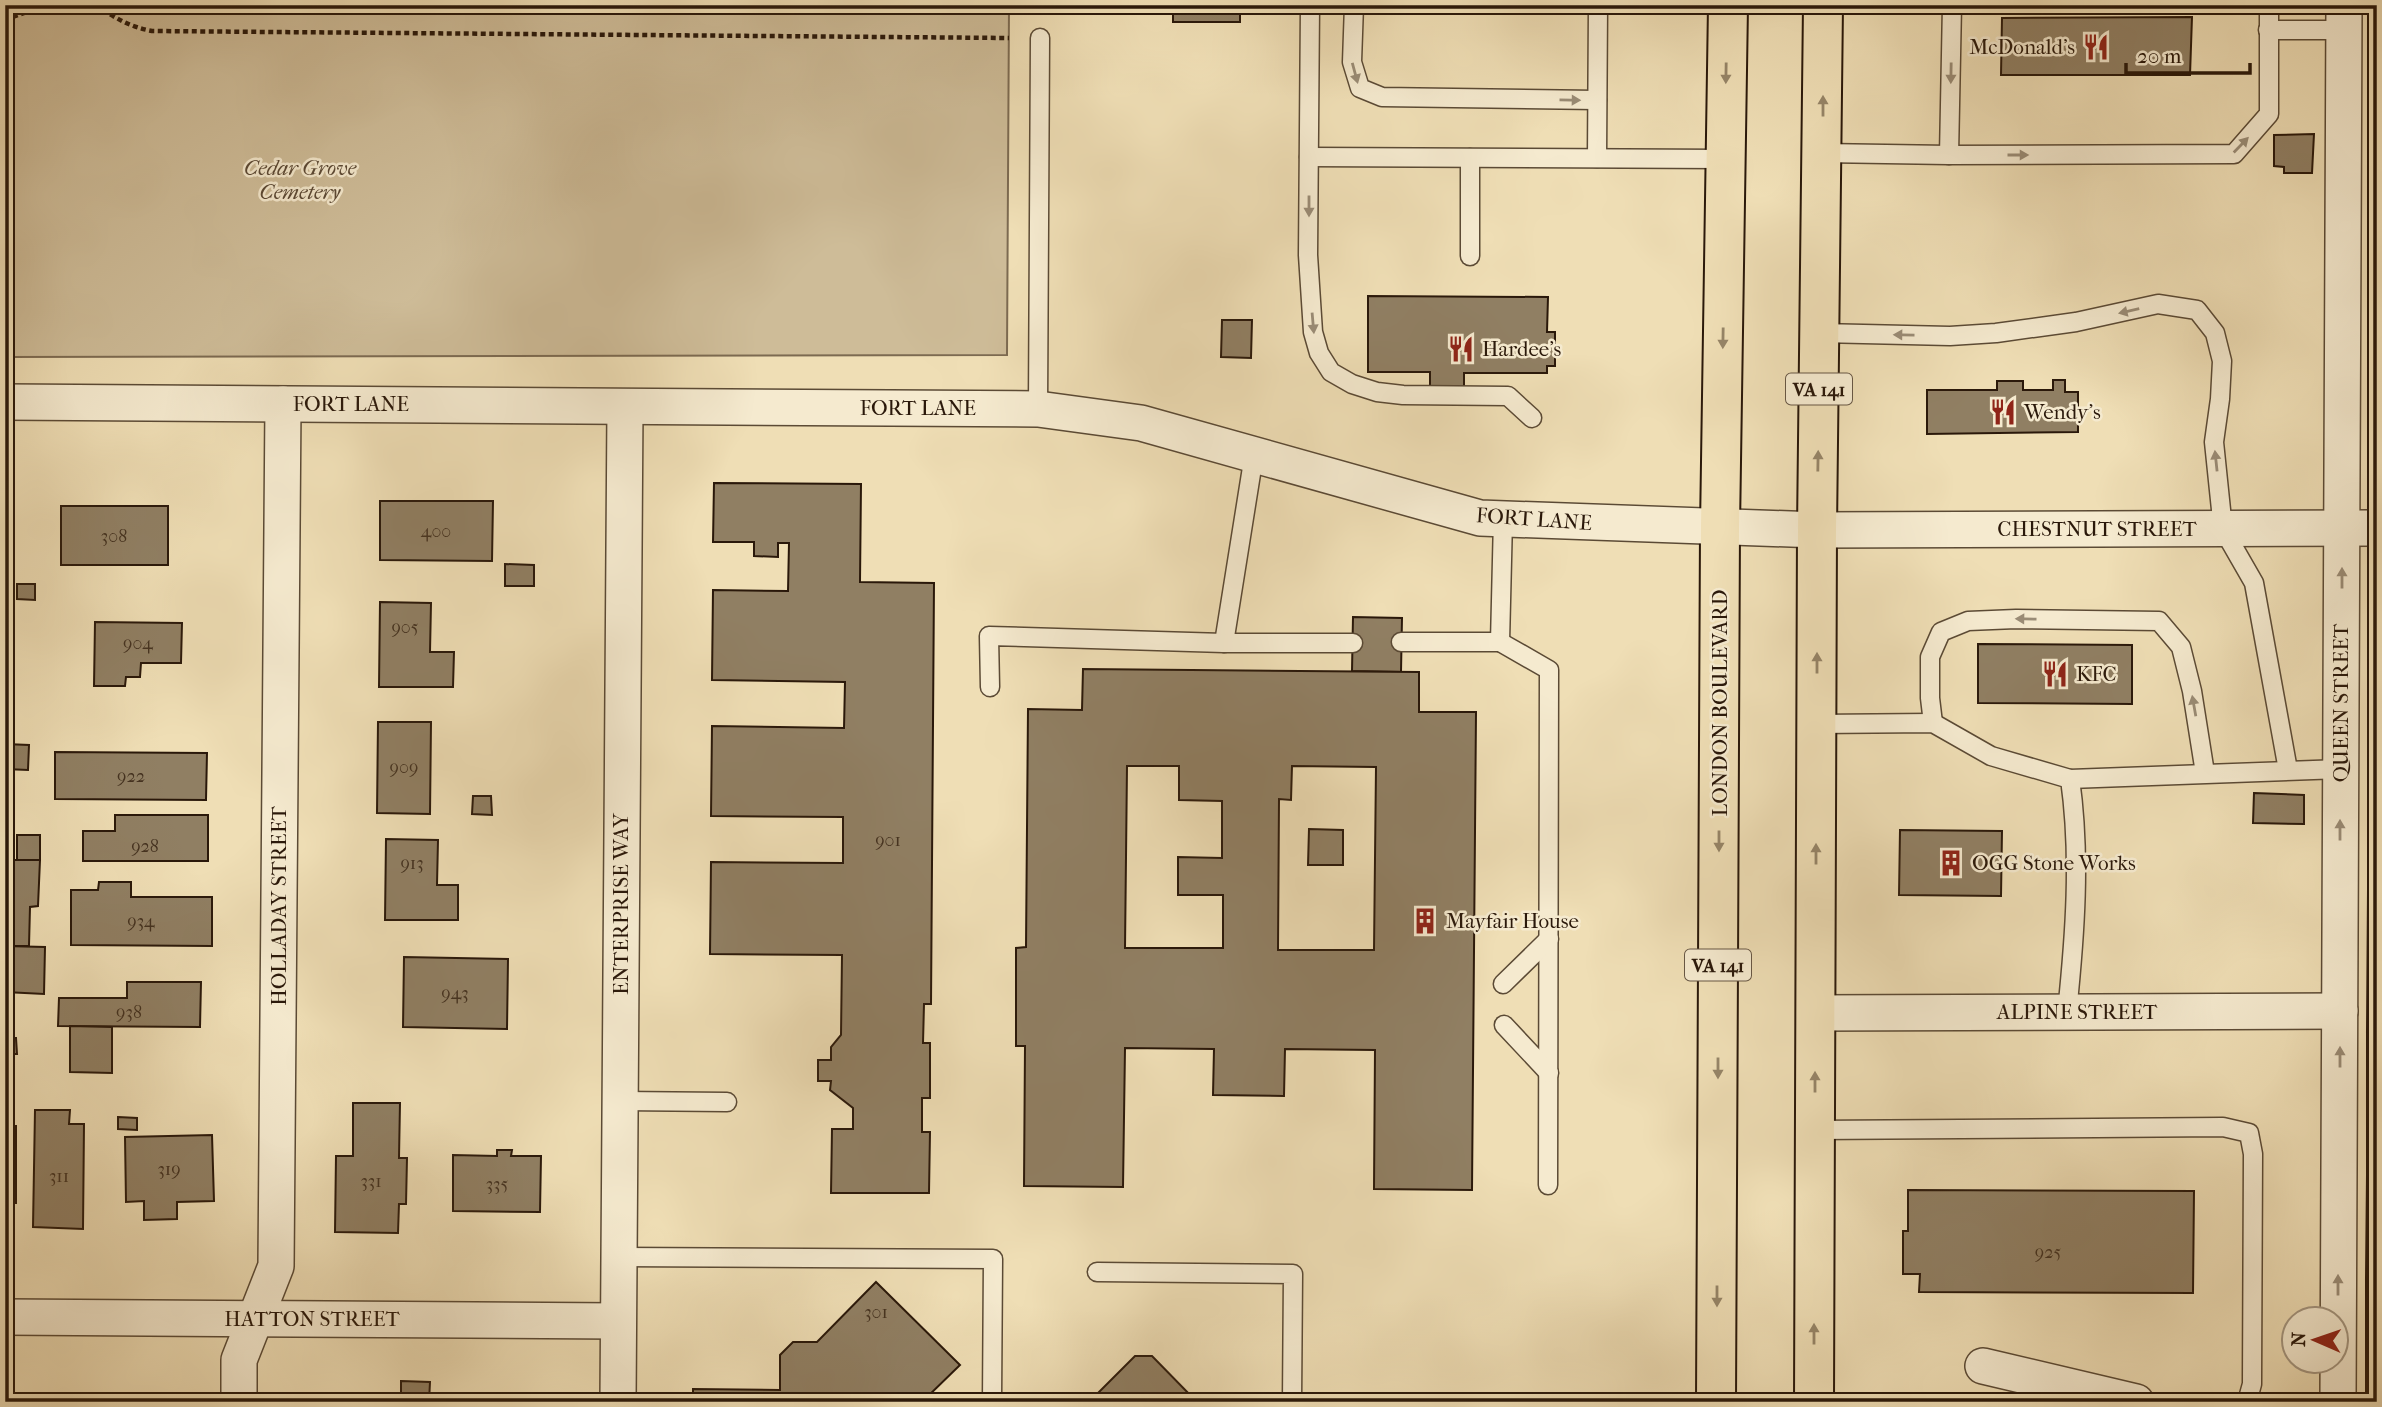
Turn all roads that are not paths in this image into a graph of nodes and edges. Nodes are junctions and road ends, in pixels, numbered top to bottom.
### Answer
1 (1310, 5) edge
2 (1354, 5) edge
3 (1598, 5) edge
4 (1728, 5) edge
5 (1824, 5) edge
6 (1952, 5) edge
7 (2265, 5) edge
8 (2344, 18) edge
9 (2269, 30) junction
10 (1040, 38) road end
11 (1597, 100) junction
12 (1822, 153) junction
13 (1949, 155) junction
14 (1309, 157) junction
15 (1470, 158) junction
16 (1597, 158) junction
17 (1724, 159) junction
18 (1470, 256) dead end
19 (1820, 333) junction
20 (5, 402) edge
21 (283, 404) junction
22 (625, 407) junction
23 (1038, 409) junction
24 (1532, 418) dead end
25 (1254, 454) junction
26 (1503, 519) junction
27 (1720, 527) junction
28 (2377, 528) edge
29 (2223, 529) junction
30 (2342, 529) junction
31 (1817, 530) junction
32 (1401, 642) dead end
33 (1500, 642) junction
34 (1224, 643) junction
35 (1353, 643) dead end
36 (990, 687) dead end
37 (1933, 723) junction
38 (1816, 724) junction
39 (2341, 769) junction
40 (2288, 770) junction
41 (2204, 774) junction
42 (2070, 779) junction
43 (1549, 939) junction
44 (1503, 984) dead end
45 (2340, 1011) junction
46 (2067, 1012) junction
47 (1815, 1013) junction
48 (1504, 1025) dead end
49 (1549, 1073) junction
50 (620, 1101) junction
51 (726, 1102) dead end
52 (1815, 1130) junction
53 (1548, 1185) dead end
54 (618, 1257) junction
55 (1097, 1272) dead end
56 (5, 1317) edge
57 (255, 1318) junction
58 (618, 1321) junction
59 (1983, 1366) dead end
60 (239, 1402) edge
61 (618, 1402) edge
62 (992, 1402) edge
63 (1292, 1402) edge
64 (1716, 1402) edge
65 (1814, 1402) edge
66 (2136, 1402) edge
67 (2247, 1402) edge
68 (2338, 1402) edge

1 - 14 lane
2 -> 11 lane
3 - 11 lane
4 -> 17 main road, LONDON BOULEVARD / VA 141
12 -> 5 main road, VA 141
6 -> 13 lane
7 - 9 lane
8 - 9 lane
8 - 30 street, QUEEN STREET
13 -> 9 lane
10 - 23 lane
11 - 16 lane
12 - 13 lane
12 - 19 main road, VA 141
14 - 15 lane
14 -> 24 lane
15 - 16 lane
15 - 18 lane
16 - 17 lane
17 -> 27 main road, LONDON BOULEVARD / VA 141
29 -> 19 lane
31 -> 19 main road, VA 141
20 - 21 street, FORT LANE
21 - 22 street, FORT LANE
21 - 57 street, HOLLADAY STREET
22 - 23 street, FORT LANE
22 - 50 street, ENTERPRISE WAY
23 - 25 street, FORT LANE
25 - 26 street, FORT LANE
25 - 34 lane
26 - 27 street, FORT LANE
26 - 33 lane
27 - 31 street, FORT LANE
27 -> 64 main road, LONDON BOULEVARD / VA 141
28 - 30 street, CHESTNUT STREET
29 - 30 street, CHESTNUT STREET
29 - 31 street, CHESTNUT STREET
29 - 40 lane
39 -> 30 street, QUEEN STREET
38 -> 31 main road, VA 141
32 - 33 lane
33 - 43 lane
34 - 35 lane
34 - 36 lane
37 - 38 lane
41 -> 37 lane
37 - 42 lane
47 -> 38 main road, VA 141
39 - 40 lane
45 -> 39 street, QUEEN STREET
40 - 41 lane
41 - 42 lane
42 - 46 lane
43 - 44 lane
43 - 49 lane
45 - 46 street, ALPINE STREET
68 -> 45 street, QUEEN STREET
46 - 47 street, ALPINE STREET
52 -> 47 main road, VA 141
48 - 49 lane
49 - 53 lane
50 - 51 lane
50 - 54 street, ENTERPRISE WAY
65 -> 52 main road, VA 141
52 - 67 lane
54 - 58 street, ENTERPRISE WAY
54 - 62 lane
55 - 63 lane
56 - 57 street, HATTON STREET
57 - 58 street, HATTON STREET
57 - 60 street, HOLLADAY STREET
58 - 61 street, ENTERPRISE WAY
59 - 66 street

